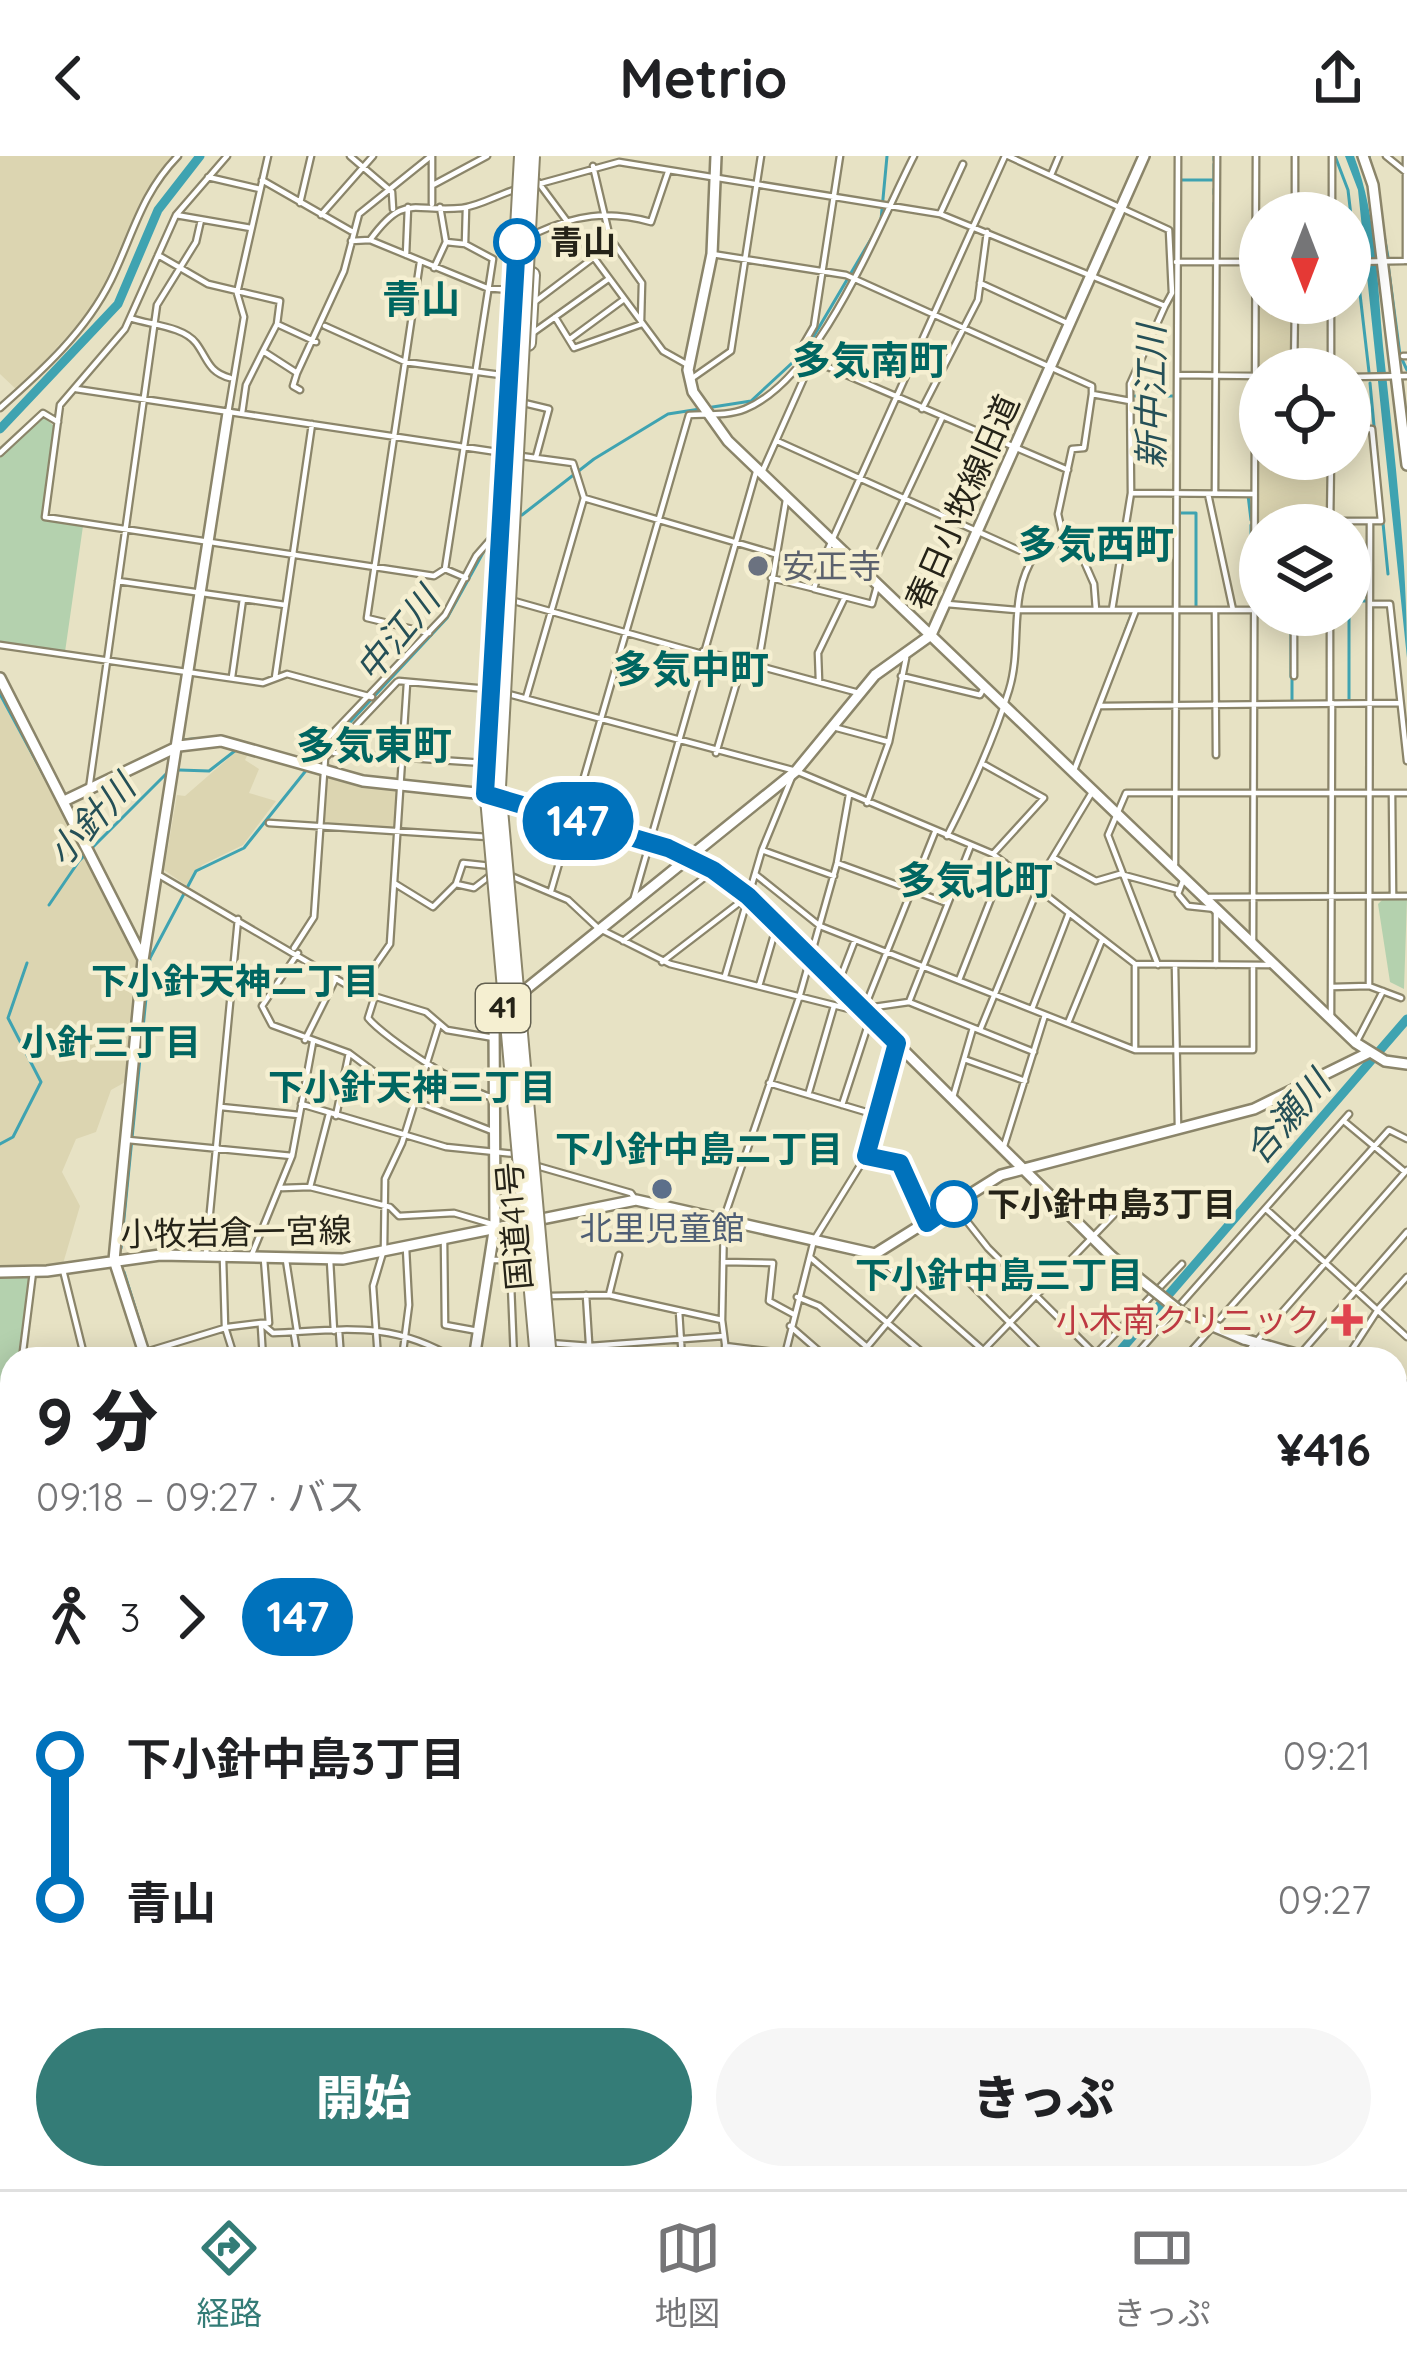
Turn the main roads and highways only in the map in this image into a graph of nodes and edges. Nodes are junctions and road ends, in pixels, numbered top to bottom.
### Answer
1 (520, 156) edge
2 (534, 156) edge
3 (534, 213) junction
4 (496, 552) junction
5 (500, 650) junction
6 (495, 690) junction
7 (504, 972) junction
8 (514, 996) junction
9 (542, 1347) edge
10 (543, 1347) edge
11 (543, 1347) edge
12 (544, 1347) edge

1 - 4 highway, 国道41号 / 41
1 - 7 highway, bridge
2 - 3 highway, 国道41号 / 41
2 - 5 highway, bridge
3 - 5 highway, bridge
3 - 6 highway, 国道41号 / 41
4 - 5 highway
4 - 6 highway, 国道41号 / 41
5 - 7 highway, bridge
5 - 8 highway, bridge
6 - 8 highway, 国道41号 / 41
6 - 8 highway, 国道41号 / 41
7 - 10 highway, bridge
8 - 9 highway, 国道41号 / 41
8 - 11 highway, bridge
8 - 12 highway, 国道41号 / 41

